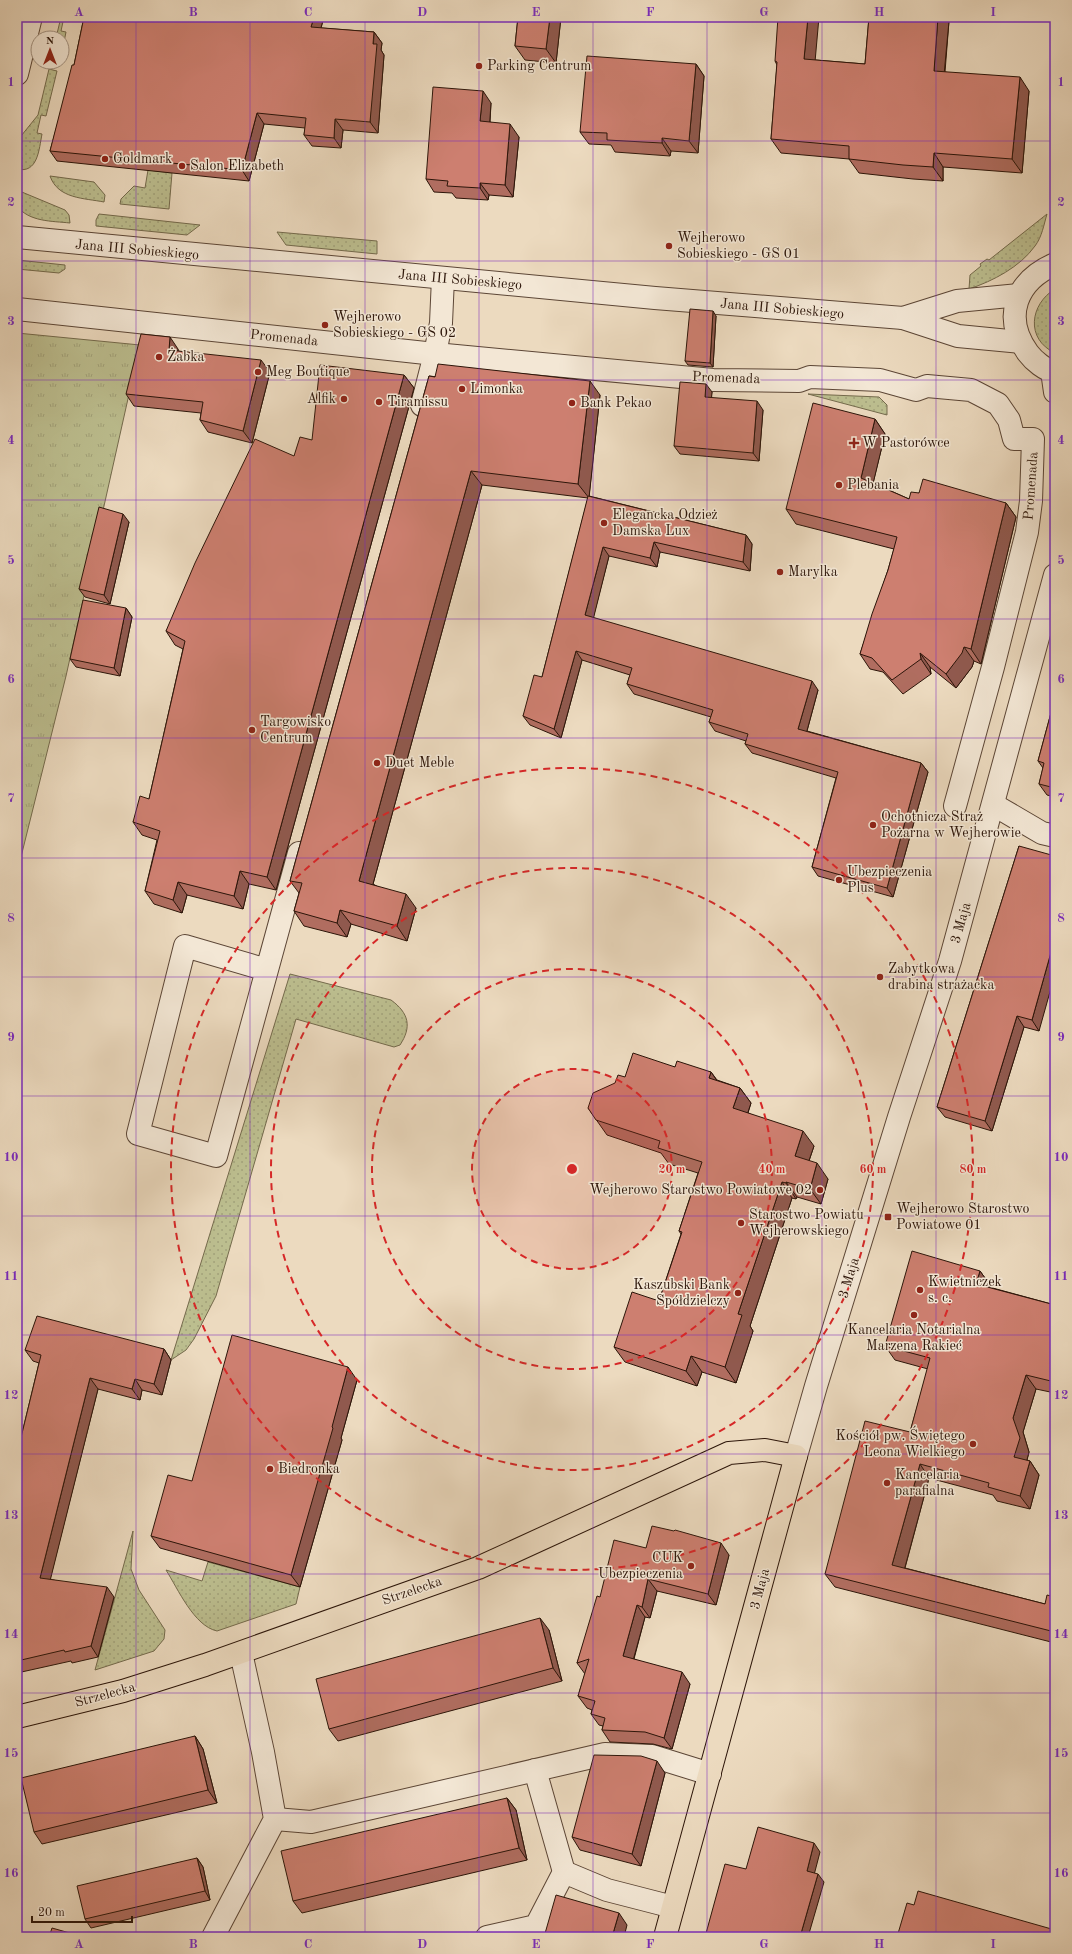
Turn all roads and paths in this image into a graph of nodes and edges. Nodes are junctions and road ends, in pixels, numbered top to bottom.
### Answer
1 (31, 17) edge
2 (17, 74) edge
3 (17, 237) edge
4 (1055, 264) edge
5 (443, 278) junction
6 (1019, 295) junction
7 (17, 310) edge
8 (903, 318) junction
9 (1020, 342) junction
10 (435, 354) junction
11 (1054, 378) edge
12 (416, 426) edge
13 (1055, 575) edge
14 (994, 805) junction
15 (955, 806) dead end
16 (305, 832) edge
17 (1055, 836) edge
18 (267, 970) junction
19 (796, 1456) junction
20 (241, 1653) junction
21 (17, 1717) edge
22 (535, 1770) junction
23 (710, 1774) junction
24 (275, 1819) junction
25 (564, 1872) junction
26 (673, 1908) junction
27 (213, 1937) edge
28 (487, 1937) edge
29 (665, 1937) edge

1 - 2 street
3 - 5 street, Jana III Sobieskiego
4 - 6 street
5 - 8 street, Jana III Sobieskiego
5 - 10 street
6 - 8 street, Jana III Sobieskiego
6 - 9 street
7 - 10 street, Promenada
8 - 9 street, Jana III Sobieskiego
9 - 11 street
10 - 12 street
10 - 15 street, Promenada
13 - 14 street, 3 Maja
14 - 17 street
14 - 19 street, 3 Maja
16 - 18 street
18 - 18 street
19 - 20 main road, Strzelecka
19 - 23 main road, 3 Maja
20 - 21 main road, Strzelecka
20 - 24 street
22 - 23 street
22 - 24 street
22 - 25 street
23 - 26 main road, 3 Maja
24 - 27 street
25 - 26 street
25 - 28 street
26 - 29 main road, 3 Maja

